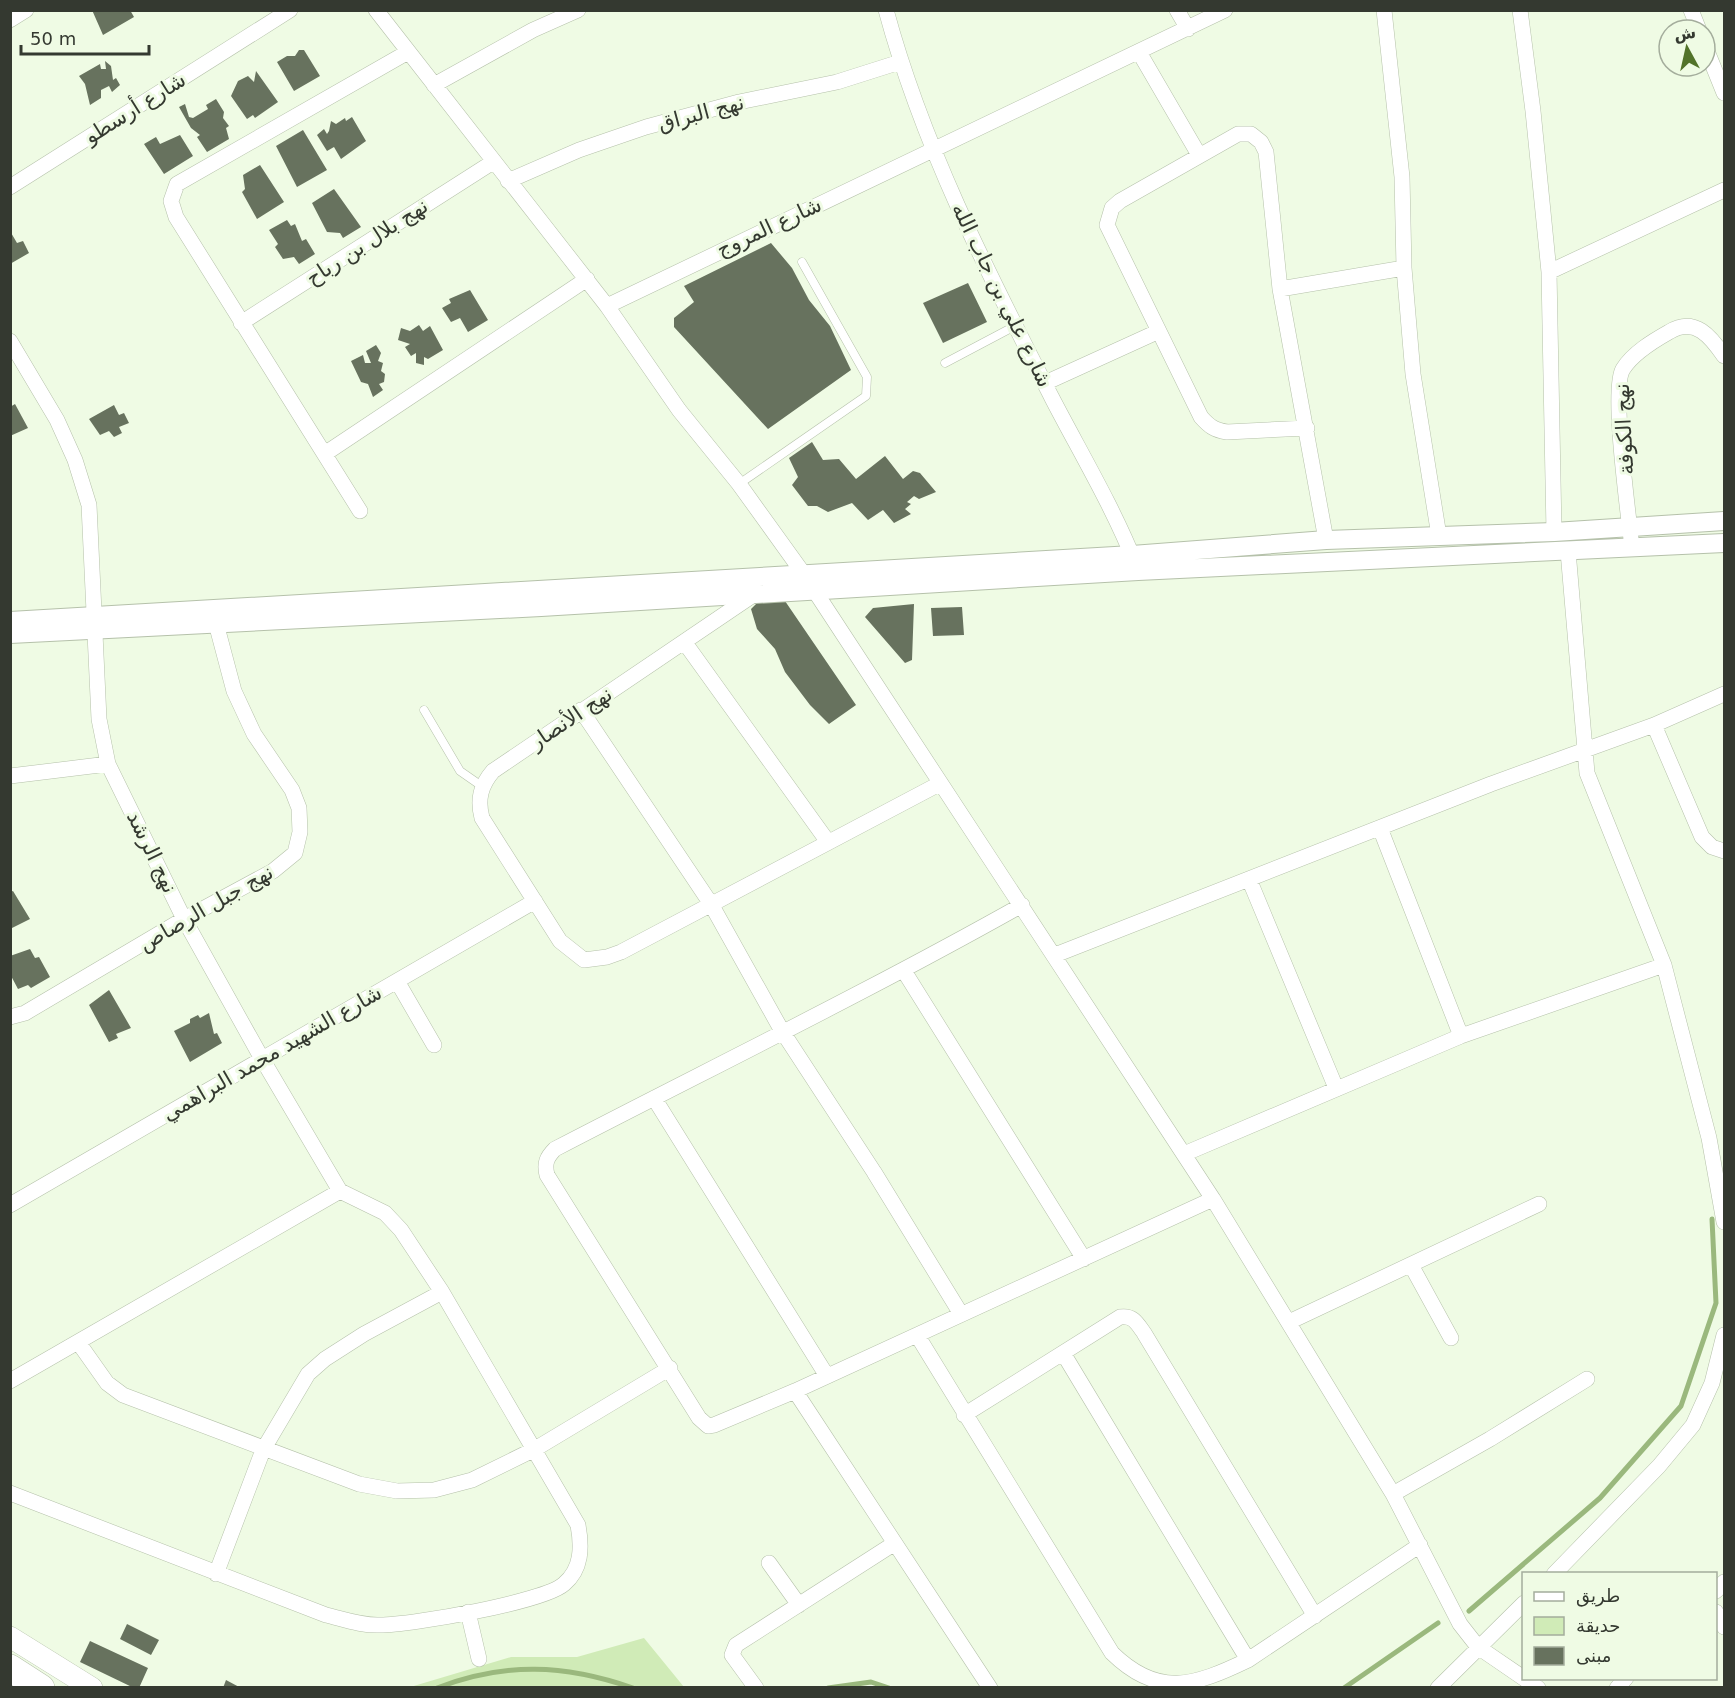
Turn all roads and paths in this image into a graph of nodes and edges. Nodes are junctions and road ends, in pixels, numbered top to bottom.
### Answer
1 (26, 10) edge
2 (290, 10) edge
3 (376, 10) edge
4 (579, 10) edge
5 (886, 10) edge
6 (1178, 10) edge
7 (1225, 10) edge
8 (1384, 10) edge
9 (1520, 10) edge
10 (10, 20) edge
11 (1188, 29) junction
12 (408, 51) junction
13 (1139, 52) junction
14 (900, 62) junction
15 (1717, 74) edge
16 (434, 86) junction
17 (1725, 93) edge
18 (933, 151) junction
19 (1199, 155) junction
20 (493, 162) junction
21 (507, 181) junction
22 (10, 187) edge
23 (1725, 190) edge
24 (802, 262) dead end
25 (1404, 268) junction
26 (1549, 272) junction
27 (587, 279) junction
28 (1280, 289) junction
29 (607, 306) junction
30 (241, 323) junction
31 (1015, 326) junction
32 (1157, 332) junction
33 (10, 341) edge
34 (1725, 356) edge
35 (15, 360) edge
36 (945, 363) dead end
37 (1045, 383) junction
38 (1307, 428) junction
39 (326, 453) junction
40 (739, 484) junction
41 (360, 511) dead end
42 (1725, 521) edge
43 (1630, 525) junction
44 (1554, 532) junction
45 (1439, 536) junction
46 (1326, 540) junction
47 (1725, 543) edge
48 (1632, 548) junction
49 (1568, 551) junction
50 (1135, 563) junction
51 (769, 576) junction
52 (807, 581) junction
53 (757, 592) junction
54 (214, 617) junction
55 (10, 621) edge
56 (94, 624) junction
57 (10, 634) edge
58 (685, 643) junction
59 (1725, 694) edge
60 (424, 710) dead end
61 (581, 710) junction
62 (1654, 724) junction
63 (1583, 749) junction
64 (108, 764) junction
65 (10, 776) edge
66 (939, 784) junction
67 (483, 787) junction
68 (1380, 828) junction
69 (828, 842) junction
70 (1725, 851) edge
71 (1249, 879) junction
72 (535, 901) junction
73 (711, 904) junction
74 (1022, 905) junction
75 (184, 919) junction
76 (1054, 955) junction
77 (1664, 965) junction
78 (904, 971) junction
79 (397, 981) junction
80 (10, 1017) edge
81 (782, 1031) junction
82 (1461, 1036) junction
83 (434, 1045) dead end
84 (261, 1057) junction
85 (1336, 1088) junction
86 (654, 1098) junction
87 (1184, 1154) junction
88 (340, 1191) junction
89 (1213, 1199) junction
90 (1539, 1203) dead end
91 (10, 1205) edge
92 (1725, 1222) edge
93 (1084, 1259) junction
94 (1411, 1264) junction
95 (442, 1292) junction
96 (961, 1314) junction
97 (1289, 1322) junction
98 (917, 1335) junction
99 (1725, 1335) edge
100 (1451, 1338) dead end
101 (78, 1342) junction
102 (1063, 1353) junction
103 (670, 1368) junction
104 (827, 1376) junction
105 (1587, 1379) dead end
106 (10, 1381) edge
107 (795, 1391) junction
108 (964, 1415) junction
109 (535, 1449) junction
110 (263, 1450) junction
111 (10, 1493) edge
112 (1393, 1494) junction
113 (895, 1543) junction
114 (1420, 1545) junction
115 (769, 1563) dead end
116 (1556, 1572) edge
117 (216, 1574) junction
118 (799, 1605) junction
119 (1522, 1606) edge
120 (468, 1612) junction
121 (1717, 1614) edge
122 (1315, 1616) junction
123 (1725, 1628) edge
124 (10, 1636) edge
125 (1478, 1647) junction
126 (479, 1659) dead end
127 (1248, 1660) junction
128 (10, 1668) edge
129 (1522, 1677) edge
130 (41, 1688) edge
131 (92, 1688) edge
132 (756, 1688) edge
133 (990, 1688) edge
134 (1438, 1688) edge

1 - 10 street
2 - 22 street, شارع أرسطو
3 - 12 street
4 - 16 street
5 - 14 street, شارع علي بن جاب الله
6 - 11 street
7 - 11 street, شارع المروج
8 - 25 street
9 - 26 street
11 - 13 street, شارع المروج
12 - 16 street
12 - 30 street
13 - 18 street, شارع المروج
13 - 19 street
14 - 18 street, شارع علي بن جاب الله
14 - 21 street, نهج البراق
15 - 17 street
16 - 20 street
18 - 29 street, شارع المروج
18 - 31 street, شارع علي بن جاب الله
19 - 28 street
19 - 32 street
20 - 21 street
20 - 30 street, نهج بلال بن رباح
21 - 27 street
23 - 26 street
24 - 40 lane
25 - 28 street
25 - 45 street
26 - 44 street
27 - 29 street
27 - 39 street
28 - 38 street
29 - 40 street
30 - 39 street
31 - 36 lane
31 - 37 street, شارع علي بن جاب الله
32 - 37 street
32 - 38 street
33 - 35 street, نهج الرشد
34 - 43 street, نهج الكوفة
35 - 56 street, نهج الرشد
37 - 50 street, شارع علي بن جاب الله
38 - 46 street
39 - 41 street
40 - 52 street
42 - 43 street
43 - 44 street
43 - 48 street, نهج الكوفة
44 - 45 street
45 - 46 street
46 - 50 street
47 - 48 street
48 - 49 street
49 - 50 street
49 - 63 street
50 - 52 street
51 - 52 street
51 - 53 street, نهج الأنصار
51 - 54 street
52 - 53 street
52 - 66 street
53 - 54 street
53 - 58 street, نهج الأنصار
54 - 56 street
54 - 75 street, نهج جبل الرصاص
55 - 56 street
56 - 57 street
56 - 64 street, نهج الرشد
58 - 61 street, نهج الأنصار
58 - 69 street
59 - 62 street
60 - 67 lane
61 - 67 street, نهج الأنصار
61 - 73 street
62 - 63 street
62 - 70 street
63 - 68 street
63 - 77 street
64 - 65 street
64 - 75 street, نهج الرشد
66 - 69 street
66 - 74 street
67 - 72 street
68 - 71 street
68 - 82 street
69 - 73 street
71 - 76 street
71 - 85 street
72 - 73 street
72 - 79 street, شارع الشهيد محمد البراهمي
73 - 81 street
74 - 76 street
74 - 78 street
75 - 80 street, نهج جبل الرصاص
75 - 84 street, نهج الرشد
76 - 87 street
77 - 82 street
77 - 92 street
78 - 81 street
78 - 93 street
79 - 83 street
79 - 84 street, شارع الشهيد محمد البراهمي
81 - 86 street
81 - 96 street
82 - 85 street
84 - 88 street, نهج الرشد
84 - 91 street, شارع الشهيد محمد البراهمي
85 - 87 street
86 - 103 street
86 - 104 street
87 - 89 street
88 - 95 street
88 - 101 street
89 - 93 street
89 - 97 street
90 - 94 street
93 - 96 street
94 - 97 street
94 - 100 street
95 - 109 street
95 - 110 street
96 - 98 street
97 - 112 street
98 - 104 street
98 - 108 street
99 - 116 street
101 - 106 street
101 - 110 street
102 - 108 street
102 - 122 street
102 - 127 street
103 - 107 street
103 - 109 street
104 - 107 street
105 - 112 street
107 - 113 street
108 - 127 street
109 - 110 street
109 - 120 street
110 - 117 street
111 - 117 street
112 - 114 street
113 - 118 street
113 - 133 street
114 - 122 street
114 - 125 street
115 - 118 street
117 - 120 street
118 - 132 street
119 - 125 street
120 - 126 street
121 - 123 street
122 - 127 street
124 - 131 main road
125 - 129 street
125 - 134 street
128 - 130 highway

